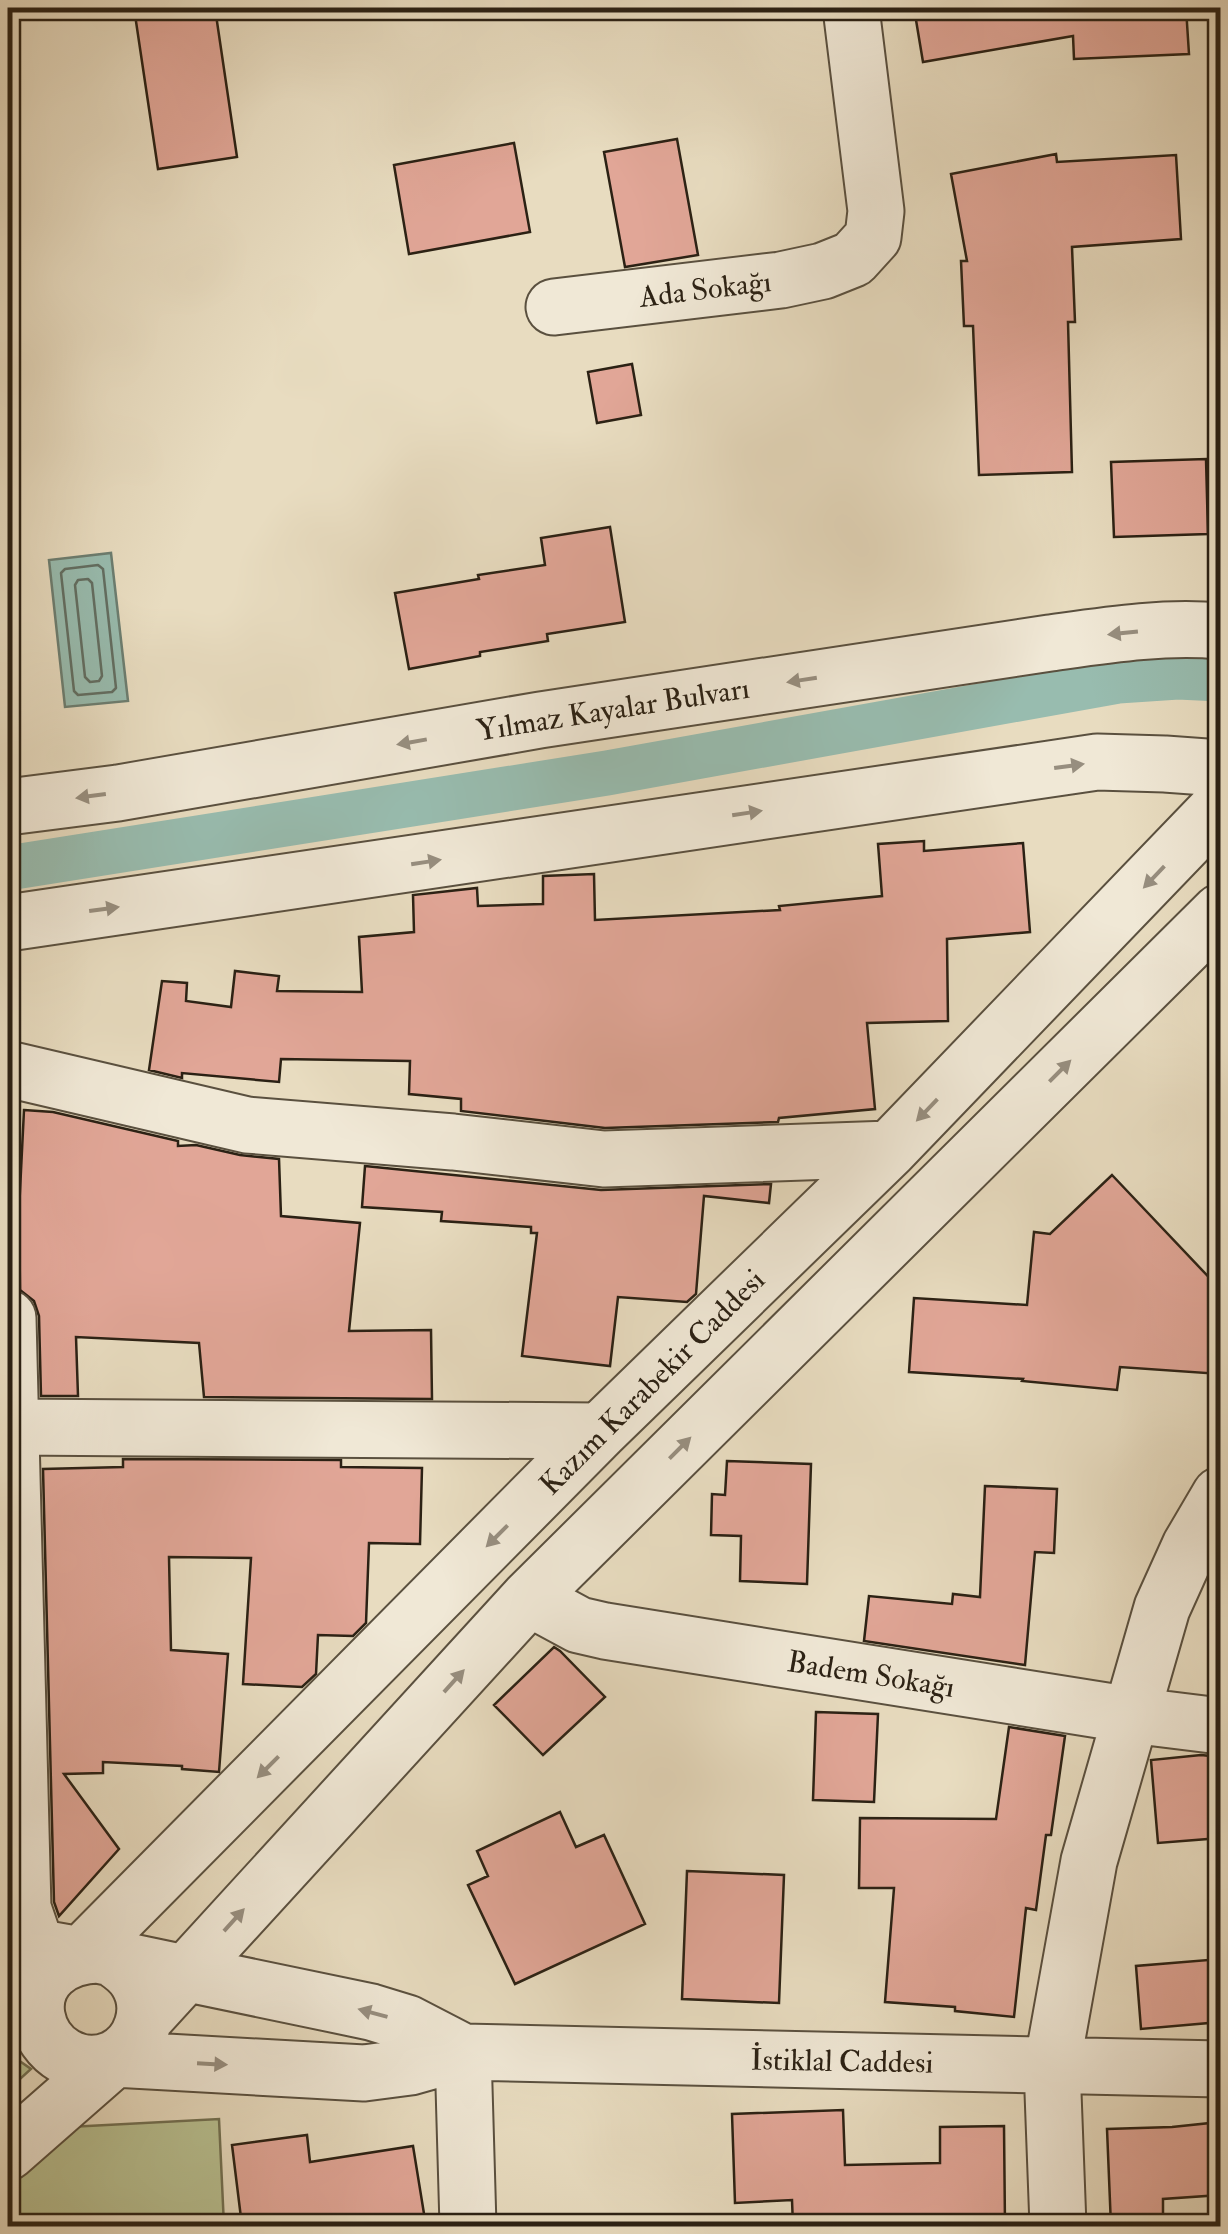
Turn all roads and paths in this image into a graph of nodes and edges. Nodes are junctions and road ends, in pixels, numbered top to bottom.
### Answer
1 (851, 8) edge
2 (554, 307) dead end
3 (1220, 631) edge
4 (1220, 768) edge
5 (1220, 806) edge
6 (8, 807) edge
7 (1220, 912) edge
8 (8, 923) edge
9 (8, 1069) edge
10 (890, 1148) junction
11 (8, 1318) edge
12 (12, 1427) junction
13 (600, 1432) junction
14 (1220, 1495) edge
15 (529, 1598) junction
16 (1131, 1716) junction
17 (1220, 1726) edge
18 (48, 1969) edge
19 (185, 1974) junction
20 (8, 2034) edge
21 (107, 2044) junction
22 (463, 2052) junction
23 (1052, 2066) junction
24 (1220, 2069) edge
25 (8, 2152) edge
26 (468, 2226) edge
27 (1058, 2226) edge

1 - 2 street, Ada Sokağı
3 -> 6 street, Yılmaz Kayalar Bulvarı
8 -> 4 street
5 -> 10 street, Kazım Karabekir Caddesi
15 -> 7 street
9 - 10 street
10 - 13 street, Kazım Karabekir Caddesi
11 - 12 street
12 - 13 street
12 - 18 street
13 -> 18 street, Kazım Karabekir Caddesi
14 - 16 street
15 - 16 street, Badem Sokağı
19 -> 15 street
16 - 17 street, Badem Sokağı
16 - 23 street
18 - 19 street, İstiklal Caddesi
18 - 21 street
18 - 21 street
19 - 21 street
22 -> 19 street, İstiklal Caddesi
20 - 21 street, İstiklal Caddesi
21 -> 22 street, İstiklal Caddesi
21 - 25 street
22 - 23 street, İstiklal Caddesi
22 - 26 street
23 - 24 street, İstiklal Caddesi
23 - 27 street

